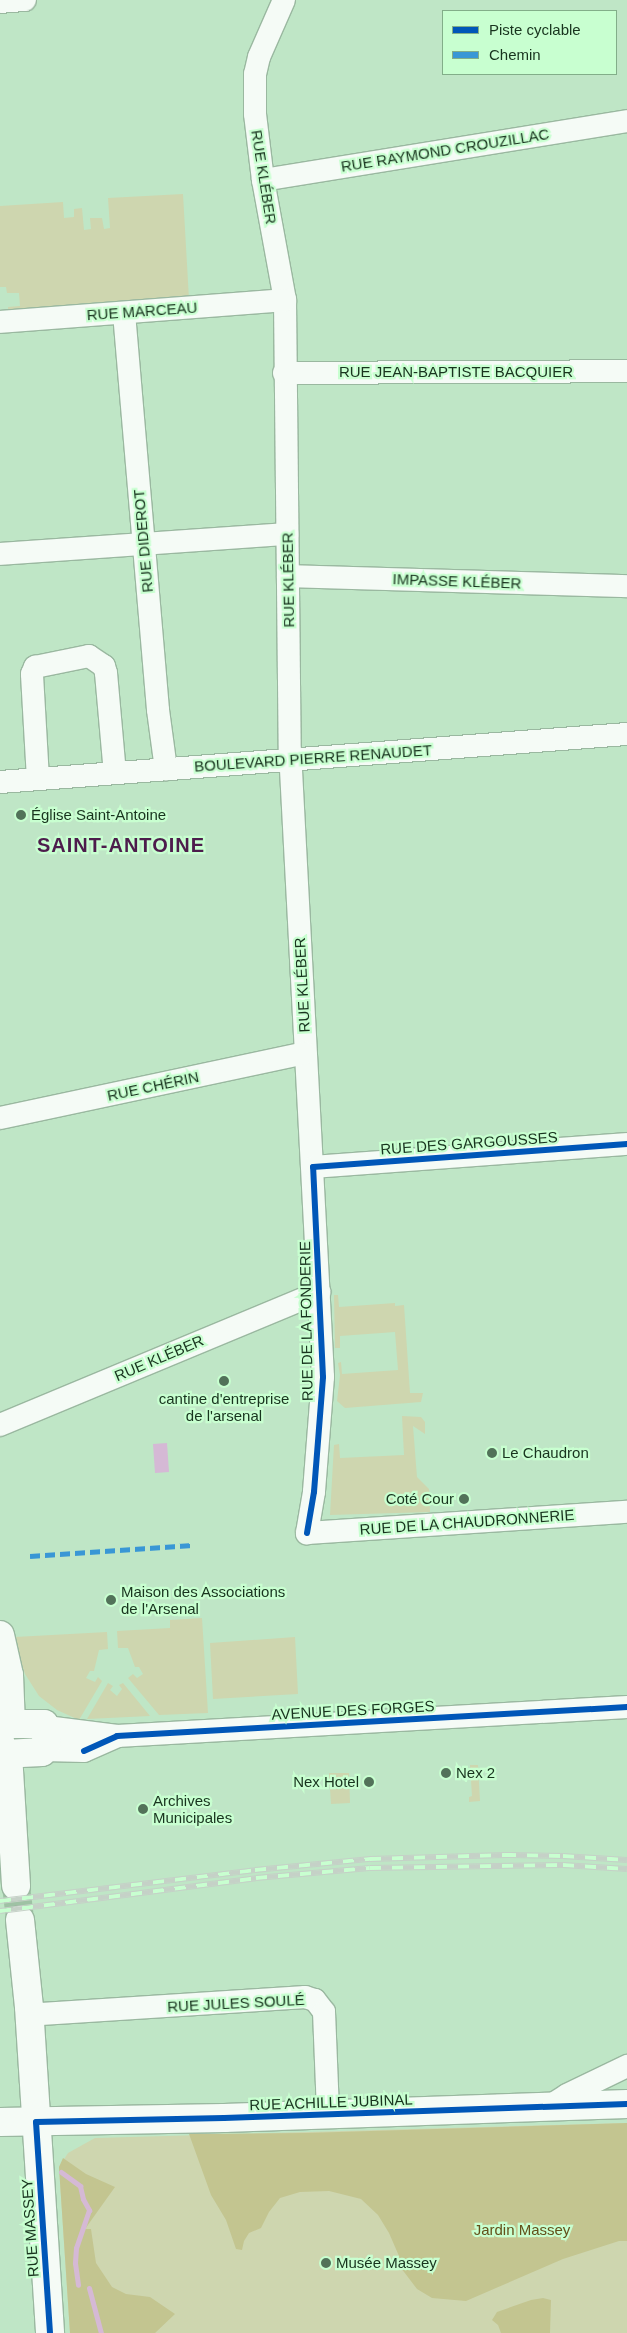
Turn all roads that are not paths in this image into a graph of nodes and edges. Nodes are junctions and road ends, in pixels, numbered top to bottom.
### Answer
1 (24, 0) edge
2 (284, 0) edge
3 (0, 2) edge
4 (627, 121) edge
5 (263, 180) junction
6 (285, 300) junction
7 (124, 313) junction
8 (0, 322) edge
9 (627, 371) edge
10 (284, 373) junction
11 (287, 534) junction
12 (143, 543) junction
13 (0, 554) edge
14 (288, 576) junction
15 (627, 586) edge
16 (627, 734) edge
17 (292, 760) junction
18 (166, 769) junction
19 (115, 773) junction
20 (38, 779) junction
21 (0, 782) edge
22 (305, 1053) junction
23 (0, 1118) edge
24 (627, 1144) edge
25 (313, 1167) junction
26 (319, 1292) junction
27 (0, 1425) edge
28 (627, 1512) edge
29 (307, 1533) joint
30 (0, 1635) edge
31 (9, 1675) junction
32 (627, 1707) edge
33 (43, 1733) junction
34 (4, 1742) edge
35 (16, 1886) tunnel mouth
36 (20, 1920) tunnel mouth
37 (41, 2014) dead end
38 (627, 2066) edge
39 (627, 2104) edge
40 (548, 2107) junction
41 (328, 2114) junction
42 (0, 2122) edge
43 (36, 2122) junction
44 (50, 2333) edge

1 - 3 street
2 - 5 street, RUE KLÉBER
4 - 5 street, RUE RAYMOND CROUZILLAC
5 - 6 street, RUE KLÉBER
6 - 7 street, RUE MARCEAU
6 - 10 street, RUE KLÉBER
7 - 8 street, RUE MARCEAU
7 - 12 street, RUE DIDEROT
9 - 10 street, RUE JEAN-BAPTISTE BACQUIER
10 - 11 street, RUE KLÉBER
11 - 12 street
11 - 14 street, RUE KLÉBER
12 - 13 street
12 - 18 street, RUE DIDEROT
14 - 15 street, IMPASSE KLÉBER
14 - 17 street, RUE KLÉBER
16 - 17 street, BOULEVARD PIERRE RENAUDET
17 - 18 street, BOULEVARD PIERRE RENAUDET
17 - 22 street, RUE KLÉBER
18 - 19 street, BOULEVARD PIERRE RENAUDET
19 - 20 street, BOULEVARD PIERRE RENAUDET
19 - 20 street
20 - 21 street, BOULEVARD PIERRE RENAUDET
22 - 23 street, RUE CHÉRIN
22 - 25 street, RUE KLÉBER
24 - 25 street, RUE DES GARGOUSSES
25 - 26 street, RUE DE LA FONDERIE
26 - 27 street, RUE KLÉBER
26 - 29 street, RUE DE LA FONDERIE
28 - 29 street, RUE DE LA CHAUDRONNERIE
30 - 31 main road
31 - 33 main road
31 - 34 main road
32 - 33 street, AVENUE DES FORGES
33 - 34 main road
34 - 35 main road
36 - 43 main road, RUE MASSEY
37 - 41 street, RUE JULES SOULÉ
38 - 40 street
39 - 40 main road, RUE ACHILLE JUBINAL
40 - 41 main road, RUE ACHILLE JUBINAL
41 - 43 main road, RUE ACHILLE JUBINAL
42 - 43 main road, RUE ACHILLE JUBINAL
43 - 44 main road, RUE MASSEY

